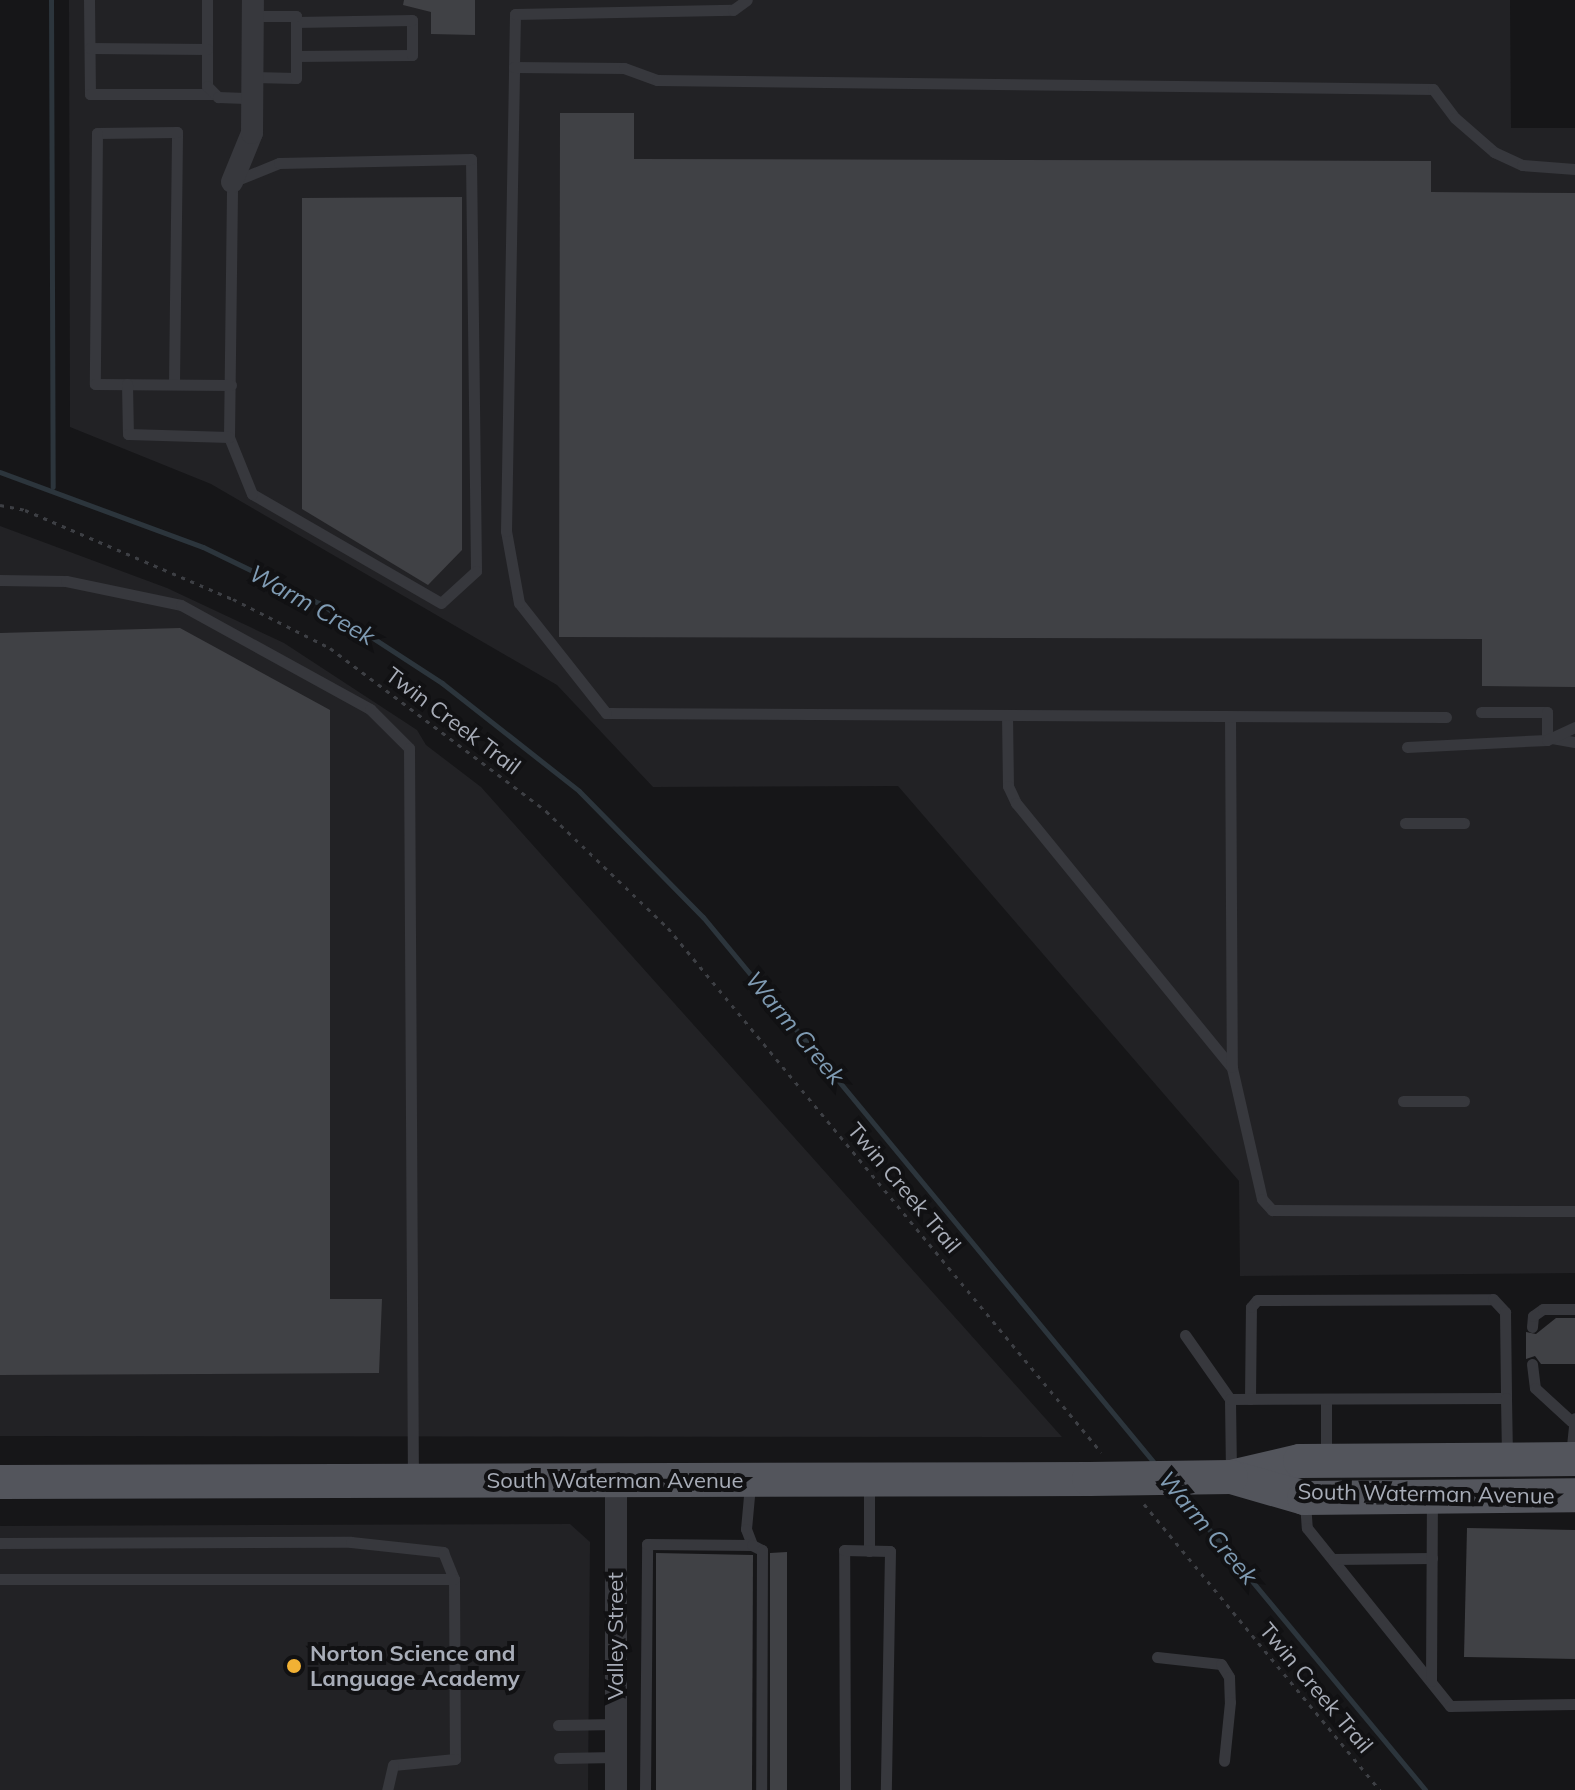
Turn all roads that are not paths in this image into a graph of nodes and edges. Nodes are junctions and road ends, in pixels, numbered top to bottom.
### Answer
1 (89, 0) edge
2 (207, 0) edge
3 (747, 0) edge
4 (253, 8) edge
5 (296, 22) junction
6 (90, 48) junction
7 (207, 49) junction
8 (296, 56) junction
9 (514, 67) junction
10 (252, 88) junction
11 (212, 94) junction
12 (1575, 169) edge
13 (232, 182) junction
14 (174, 383) junction
15 (127, 384) junction
16 (231, 385) junction
17 (229, 437) junction
18 (0, 580) edge
19 (1481, 712) dead end
20 (1007, 715) junction
21 (1230, 716) junction
22 (1446, 717) dead end
23 (1575, 727) edge
24 (1550, 739) junction
25 (1575, 742) edge
26 (1407, 747) dead end
27 (1405, 823) dead end
28 (1464, 823) dead end
29 (1232, 1068) junction
30 (1403, 1101) dead end
31 (1464, 1101) dead end
32 (1575, 1211) edge
33 (1575, 1309) edge
34 (1532, 1327) dead end
35 (1185, 1335) dead end
36 (1532, 1364) dead end
37 (1506, 1398) junction
38 (1230, 1399) junction
39 (1250, 1399) junction
40 (1326, 1399) junction
41 (1573, 1419) edge
42 (1573, 1459) edge
43 (1326, 1460) junction
44 (1507, 1460) junction
45 (1231, 1477) junction
46 (869, 1480) junction
47 (616, 1481) junction
48 (751, 1481) junction
49 (0, 1482) edge
50 (413, 1482) junction
51 (1575, 1495) edge
52 (1432, 1497) junction
53 (1304, 1498) junction
54 (0, 1543) edge
55 (752, 1545) junction
56 (869, 1551) junction
57 (1432, 1558) junction
58 (1333, 1559) junction
59 (0, 1579) edge
60 (454, 1579) junction
61 (1157, 1657) dead end
62 (1431, 1682) junction
63 (1575, 1704) edge
64 (616, 1724) junction
65 (558, 1725) dead end
66 (616, 1757) junction
67 (559, 1758) dead end
68 (1224, 1761) dead end
69 (387, 1790) edge
70 (616, 1790) edge
71 (645, 1790) edge
72 (761, 1790) edge
73 (845, 1790) edge
74 (886, 1790) edge

1 - 6 lane
2 - 7 lane
3 - 9 lane
4 - 5 lane
4 - 10 street
5 - 8 lane
5 - 8 lane
6 - 7 lane
6 - 11 lane
7 - 11 lane
8 - 10 lane
9 - 12 lane
9 - 20 lane
10 - 11 lane
10 - 13 street
13 - 16 lane
13 - 17 lane
14 - 15 lane
14 - 15 lane
14 - 16 lane
15 - 17 lane
16 - 17 lane
18 - 50 lane
19 - 24 lane
20 - 21 lane
20 - 29 lane
21 - 22 lane
21 - 29 lane
23 - 24 lane
24 - 25 lane
24 - 26 lane
27 - 28 lane
29 - 32 lane
30 - 31 lane
33 - 34 lane
35 - 38 lane
36 - 41 lane
37 - 39 lane
37 - 40 lane
37 - 44 lane
38 - 39 lane
38 - 45 lane
39 - 40 lane
40 - 43 lane
41 - 42 lane
42 - 44 main road, South Waterman Avenue
43 - 44 main road, South Waterman Avenue
43 - 45 main road, South Waterman Avenue
44 - 53 main road
45 - 46 main road, South Waterman Avenue, bridge
45 - 53 main road, South Waterman Avenue
46 - 48 main road, South Waterman Avenue
46 - 56 lane
47 - 48 main road, South Waterman Avenue
47 - 50 main road, South Waterman Avenue
47 - 64 street, Valley Street
48 - 55 lane
49 - 50 main road, South Waterman Avenue
51 - 52 main road, South Waterman Avenue
52 - 53 main road, South Waterman Avenue
52 - 57 lane
53 - 58 lane
54 - 60 lane
55 - 71 lane
55 - 72 lane
56 - 73 lane
56 - 74 lane
57 - 58 lane
57 - 62 lane
58 - 62 lane
59 - 60 lane
60 - 69 lane
61 - 68 lane
62 - 63 lane
64 - 65 lane
64 - 66 street, Valley Street
66 - 67 lane
66 - 70 street, Valley Street

